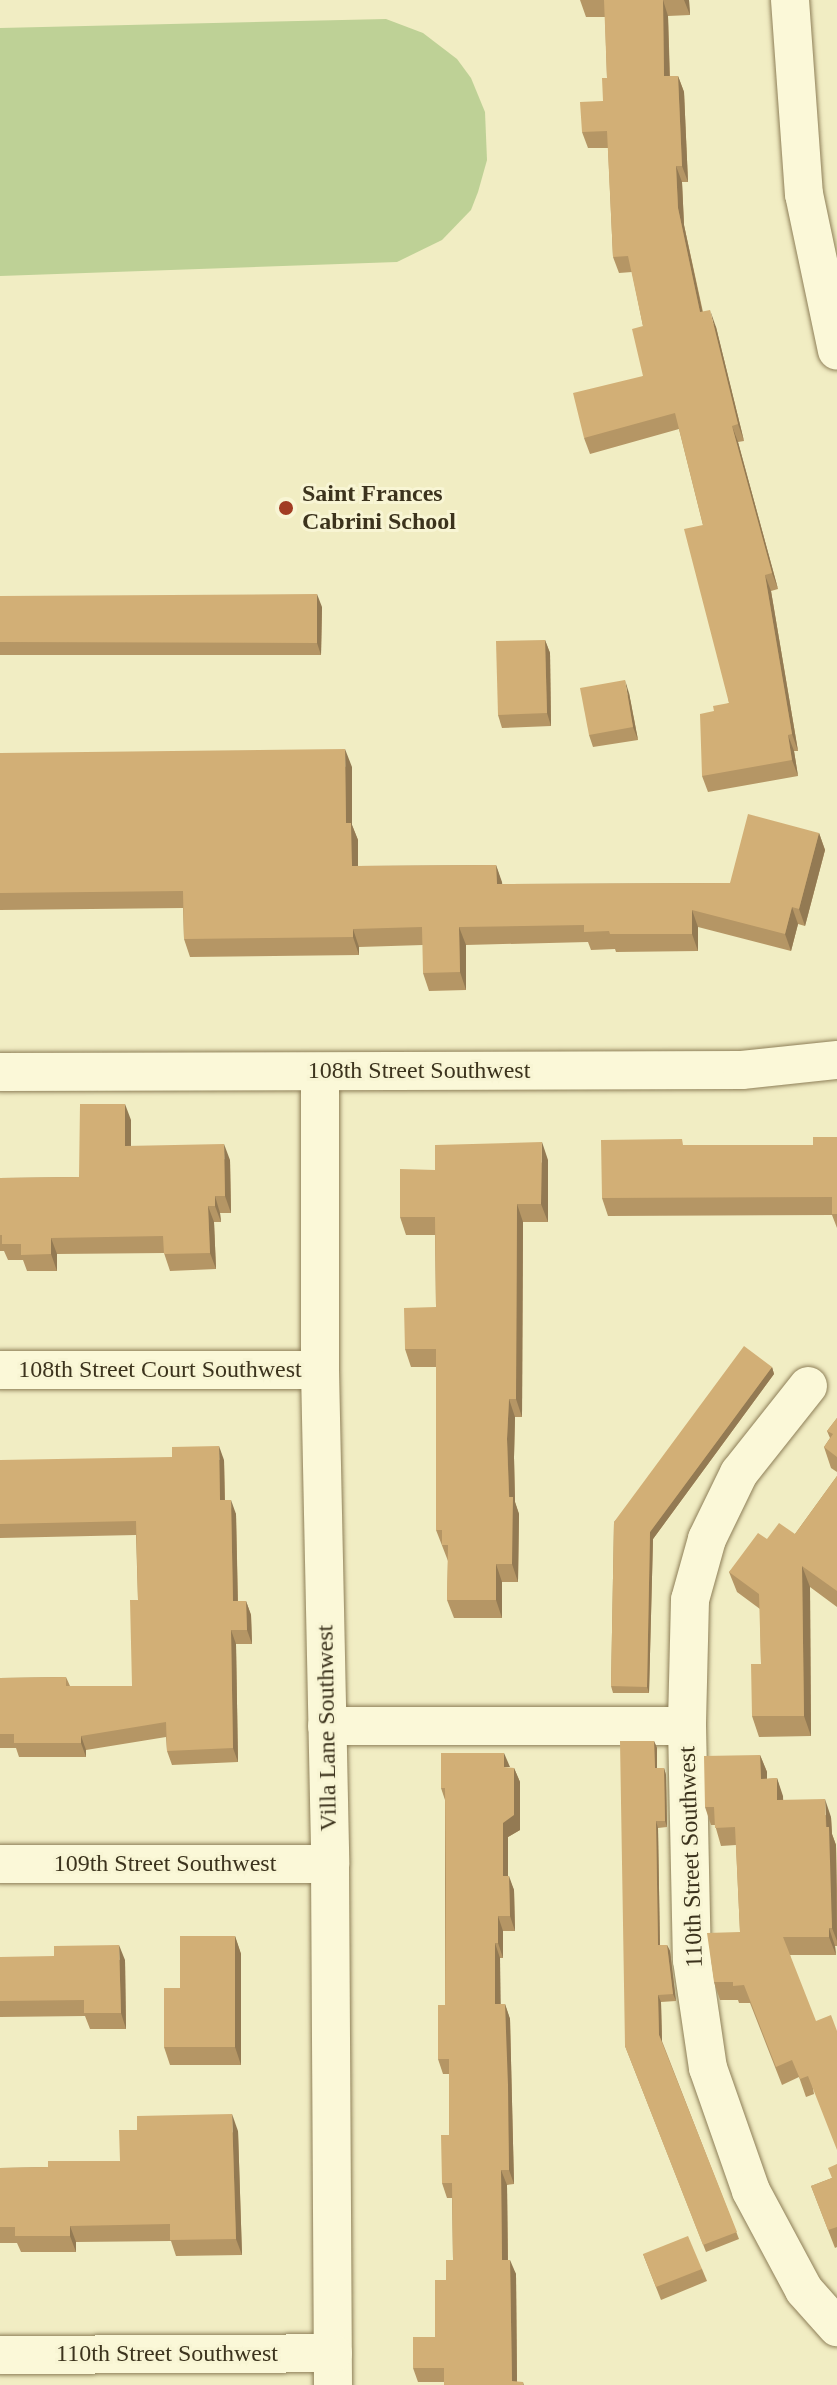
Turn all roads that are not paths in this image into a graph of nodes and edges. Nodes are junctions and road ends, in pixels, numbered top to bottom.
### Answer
1 (790, 0) edge
2 (837, 351) edge
3 (837, 1060) edge
4 (0, 1072) edge
5 (320, 1072) junction
6 (0, 1370) edge
7 (320, 1370) junction
8 (808, 1386) dead end
9 (327, 1726) junction
10 (687, 1726) junction
11 (0, 1864) edge
12 (330, 1864) junction
13 (837, 2327) edge
14 (0, 2355) edge
15 (333, 2369) edge

1 - 2 street
3 - 5 street, 108th Street Southwest
4 - 5 street, 108th Street Southwest
5 - 7 street, Villa Lane Southwest
6 - 7 street, 108th Street Court Southwest
7 - 9 street, Villa Lane Southwest
8 - 10 street, 110th Street Southwest
9 - 10 street
9 - 12 street, Villa Lane Southwest
10 - 13 street, 110th Street Southwest
11 - 12 street, 109th Street Southwest
12 - 15 street, Villa Lane Southwest
14 - 15 street, 110th Street Southwest

